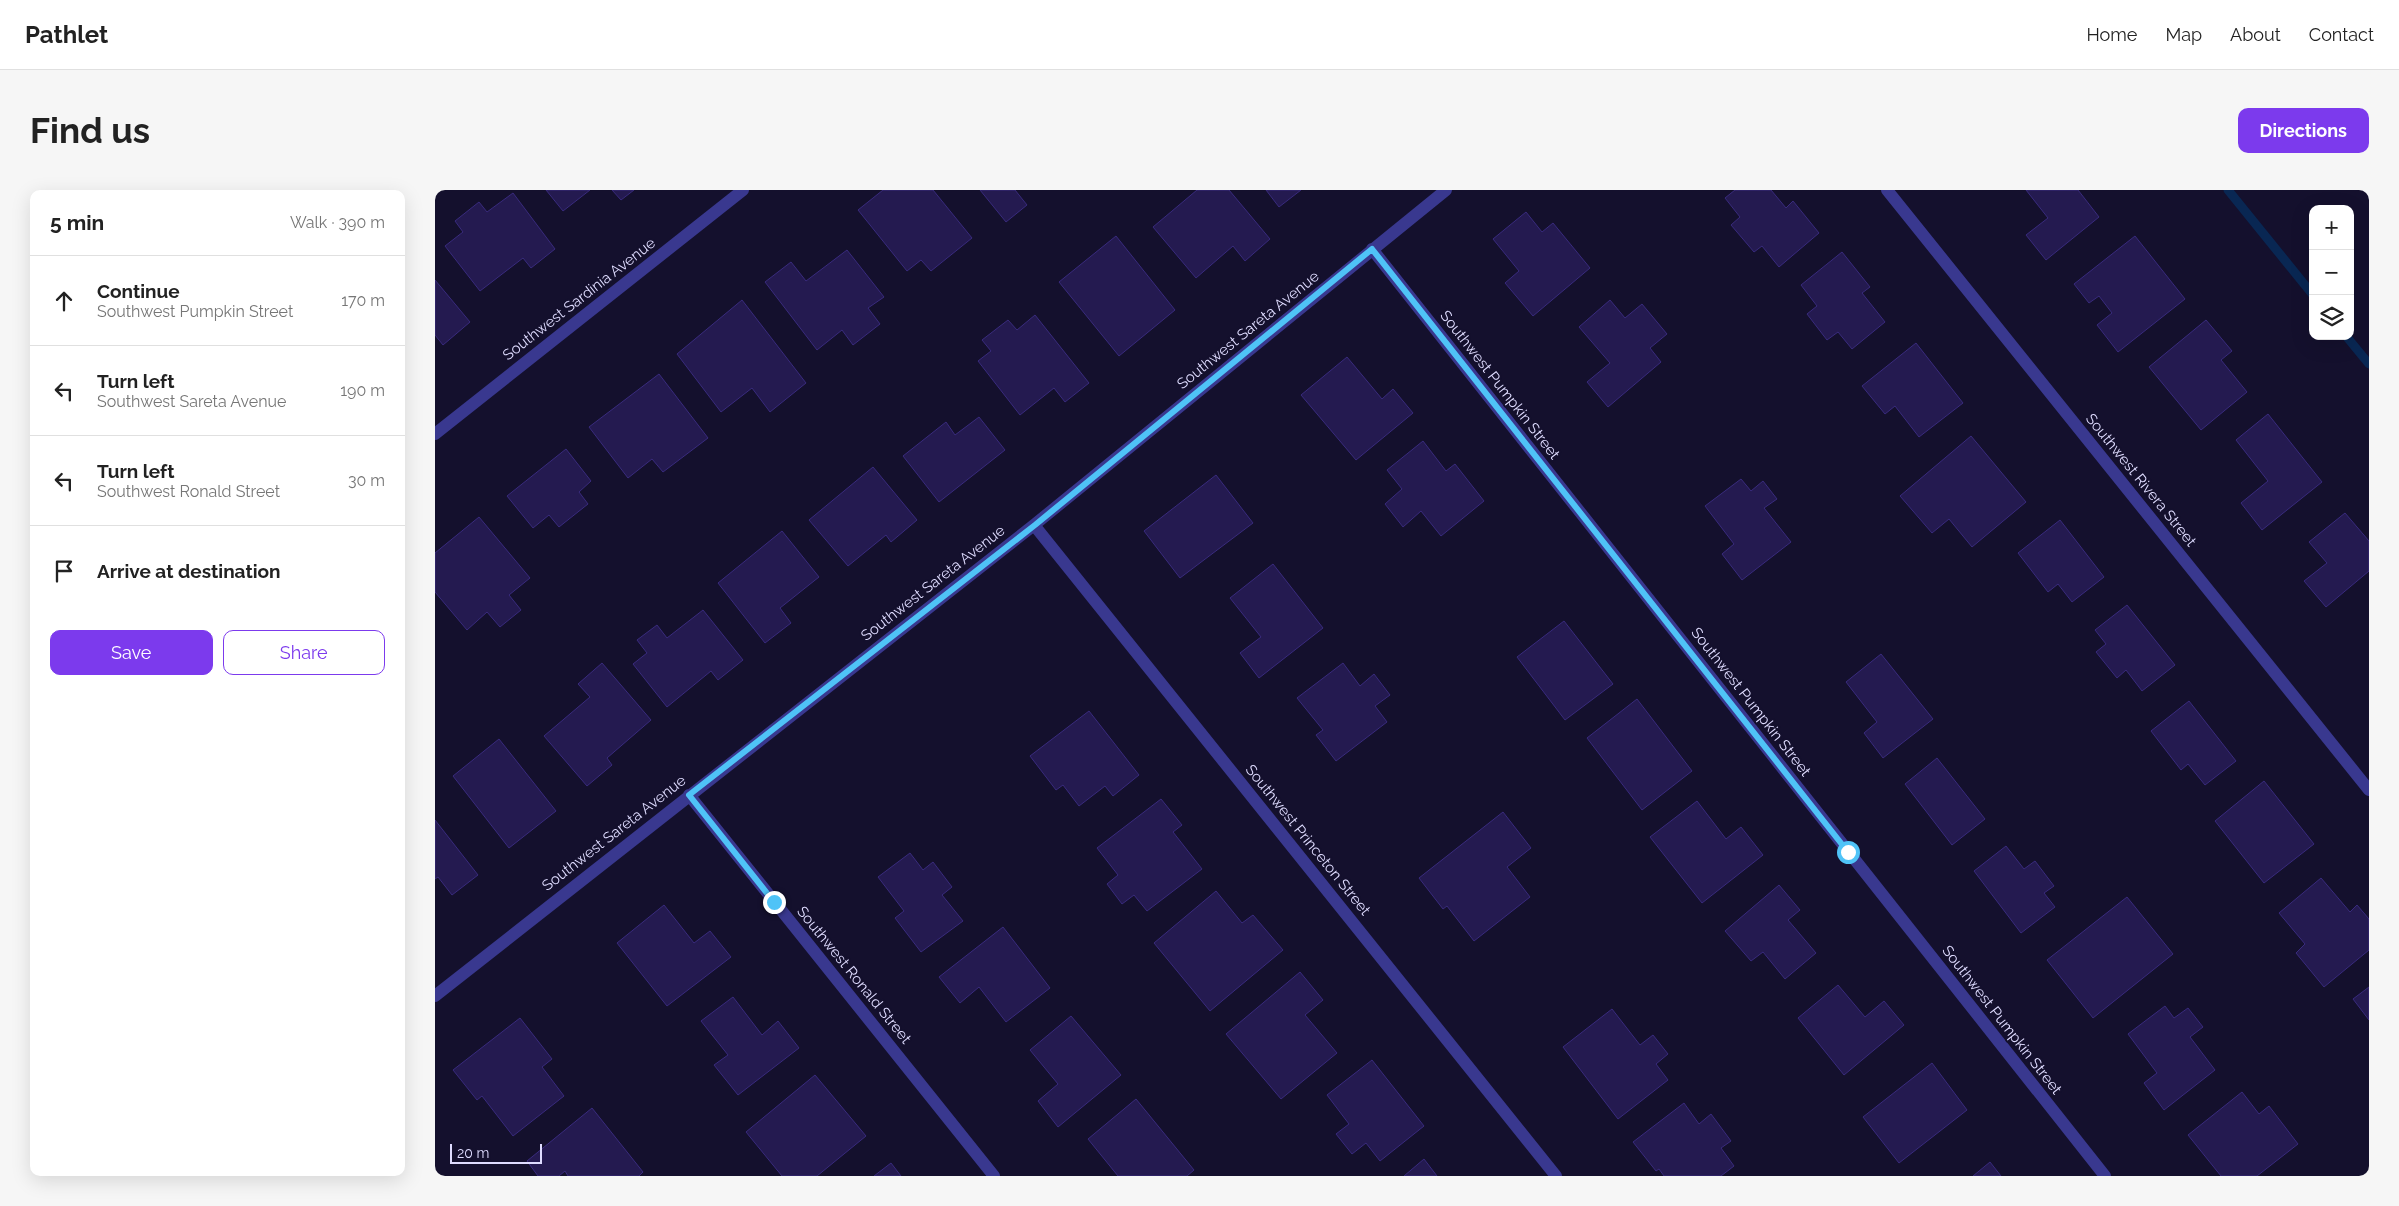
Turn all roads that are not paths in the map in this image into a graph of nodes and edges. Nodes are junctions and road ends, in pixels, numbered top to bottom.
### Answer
1 (743, 190) edge
2 (1446, 190) edge
3 (1887, 190) edge
4 (1372, 249) junction
5 (435, 434) edge
6 (1035, 525) junction
7 (2369, 790) edge
8 (689, 795) junction
9 (435, 996) edge
10 (994, 1176) edge
11 (1556, 1176) edge
12 (2105, 1176) edge

1 - 5 street, Southwest Sardinia Avenue
2 - 4 street, Southwest Sareta Avenue
3 - 7 street, Southwest Rivera Street
4 - 6 street, Southwest Sareta Avenue
4 - 12 street, Southwest Pumpkin Street
6 - 8 street, Southwest Sareta Avenue
6 - 11 street, Southwest Princeton Street
8 - 9 street, Southwest Sareta Avenue
8 - 10 street, Southwest Ronald Street

